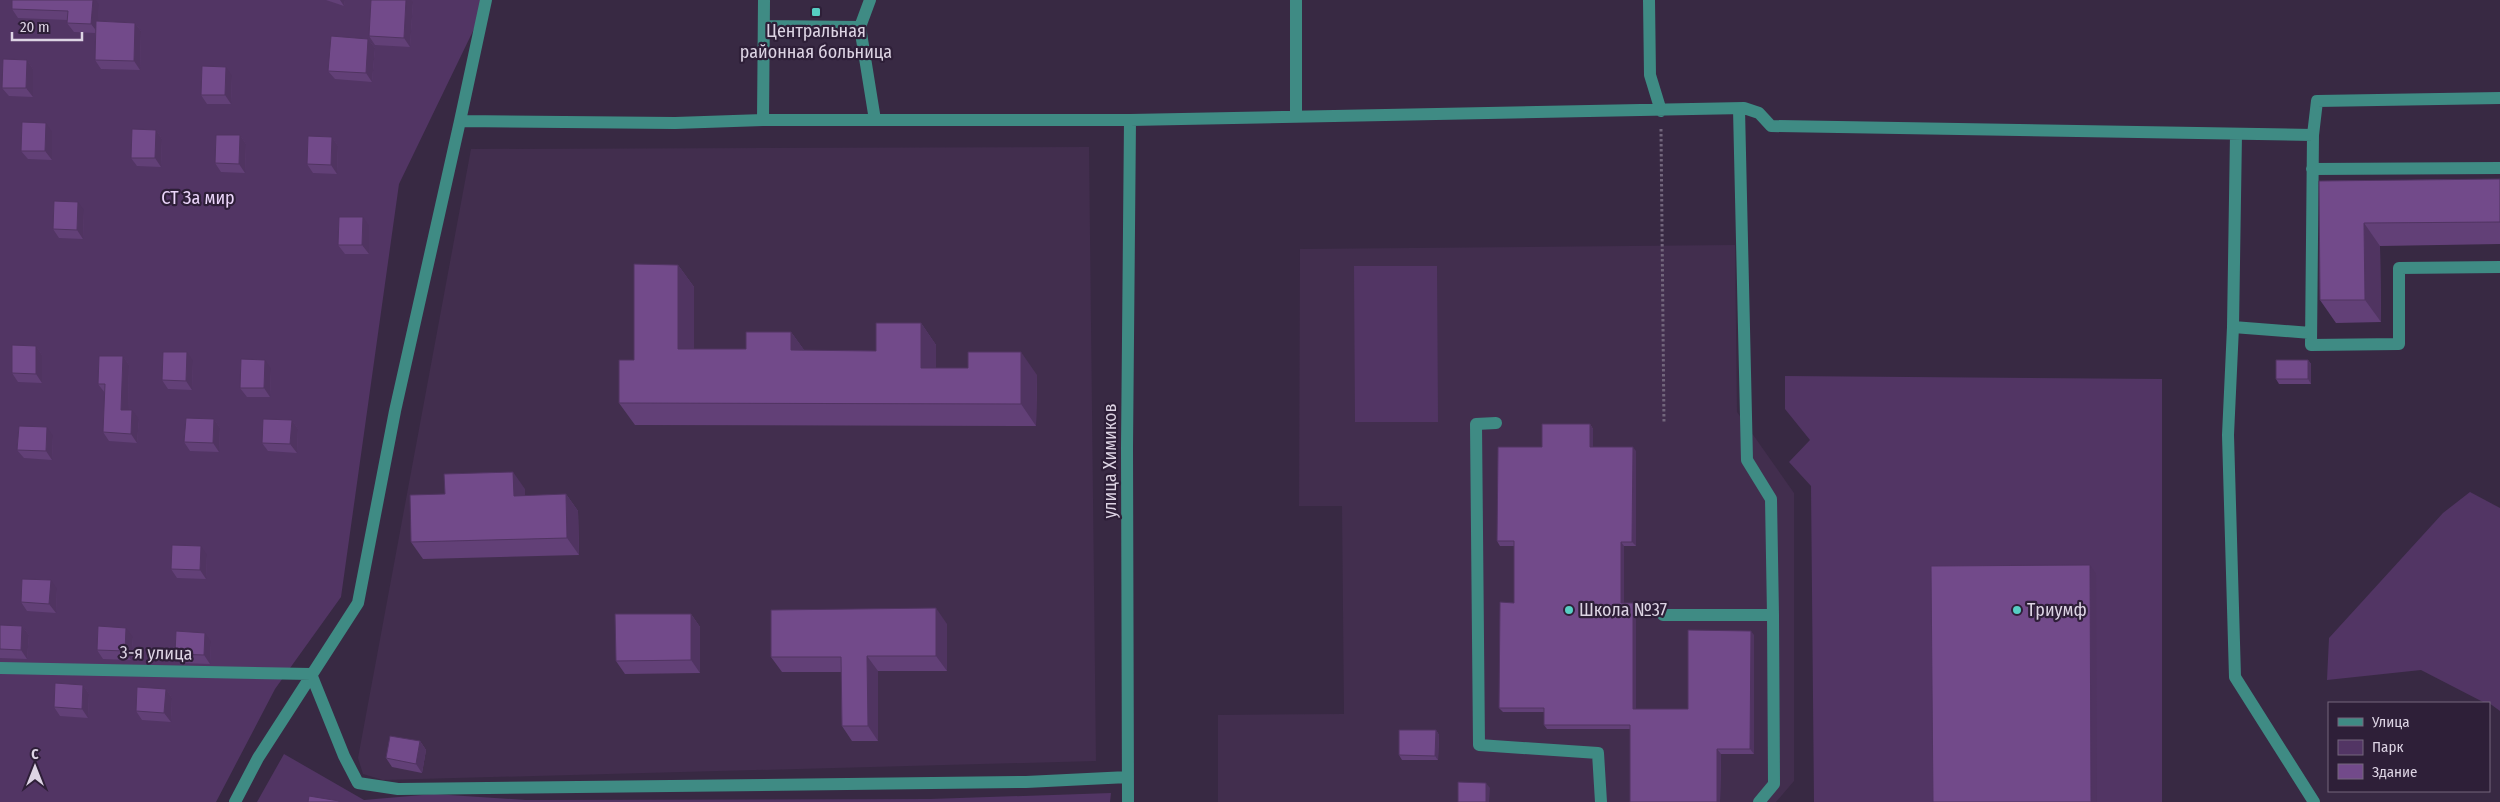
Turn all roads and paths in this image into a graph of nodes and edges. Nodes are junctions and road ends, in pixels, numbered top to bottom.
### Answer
1 (486, 0) edge
2 (764, 0) edge
3 (870, 0) edge
4 (1296, 0) edge
5 (1649, 0) edge
6 (764, 26) junction
7 (860, 27) junction
8 (2500, 98) edge
9 (1739, 109) junction
10 (1661, 111) junction
11 (1296, 116) junction
12 (764, 120) junction
13 (875, 120) junction
14 (1130, 120) junction
15 (460, 121) junction
16 (2236, 134) junction
17 (2313, 136) junction
18 (2500, 168) edge
19 (2312, 169) junction
20 (2500, 267) edge
21 (2233, 327) junction
22 (2311, 334) junction
23 (1496, 423) dead end
24 (1664, 424) dead end
25 (1663, 615) dead end
26 (1773, 615) junction
27 (0, 668) edge
28 (311, 674) junction
29 (1128, 777) junction
30 (235, 802) edge
31 (1128, 802) edge
32 (1600, 802) edge
33 (1759, 802) edge
34 (2314, 802) edge

1 - 15 street
2 - 6 street
3 - 7 street
4 - 11 street
5 - 10 street
6 - 7 street
6 - 12 street
7 - 13 street
8 - 17 street
9 - 10 street
9 - 16 street
9 - 26 street
10 - 11 street
10 - 24 path
11 - 14 street
12 - 13 street
12 - 15 street
13 - 14 street
14 - 29 street, улица Химиков
15 - 28 street
16 - 17 street
16 - 21 street
17 - 19 street
18 - 19 street
19 - 22 street
20 - 22 street
21 - 22 street
21 - 34 street
23 - 32 street
25 - 26 street
26 - 33 street
27 - 28 street, 3-я улица
28 - 29 street
28 - 30 street
29 - 31 street, улица Химиков

